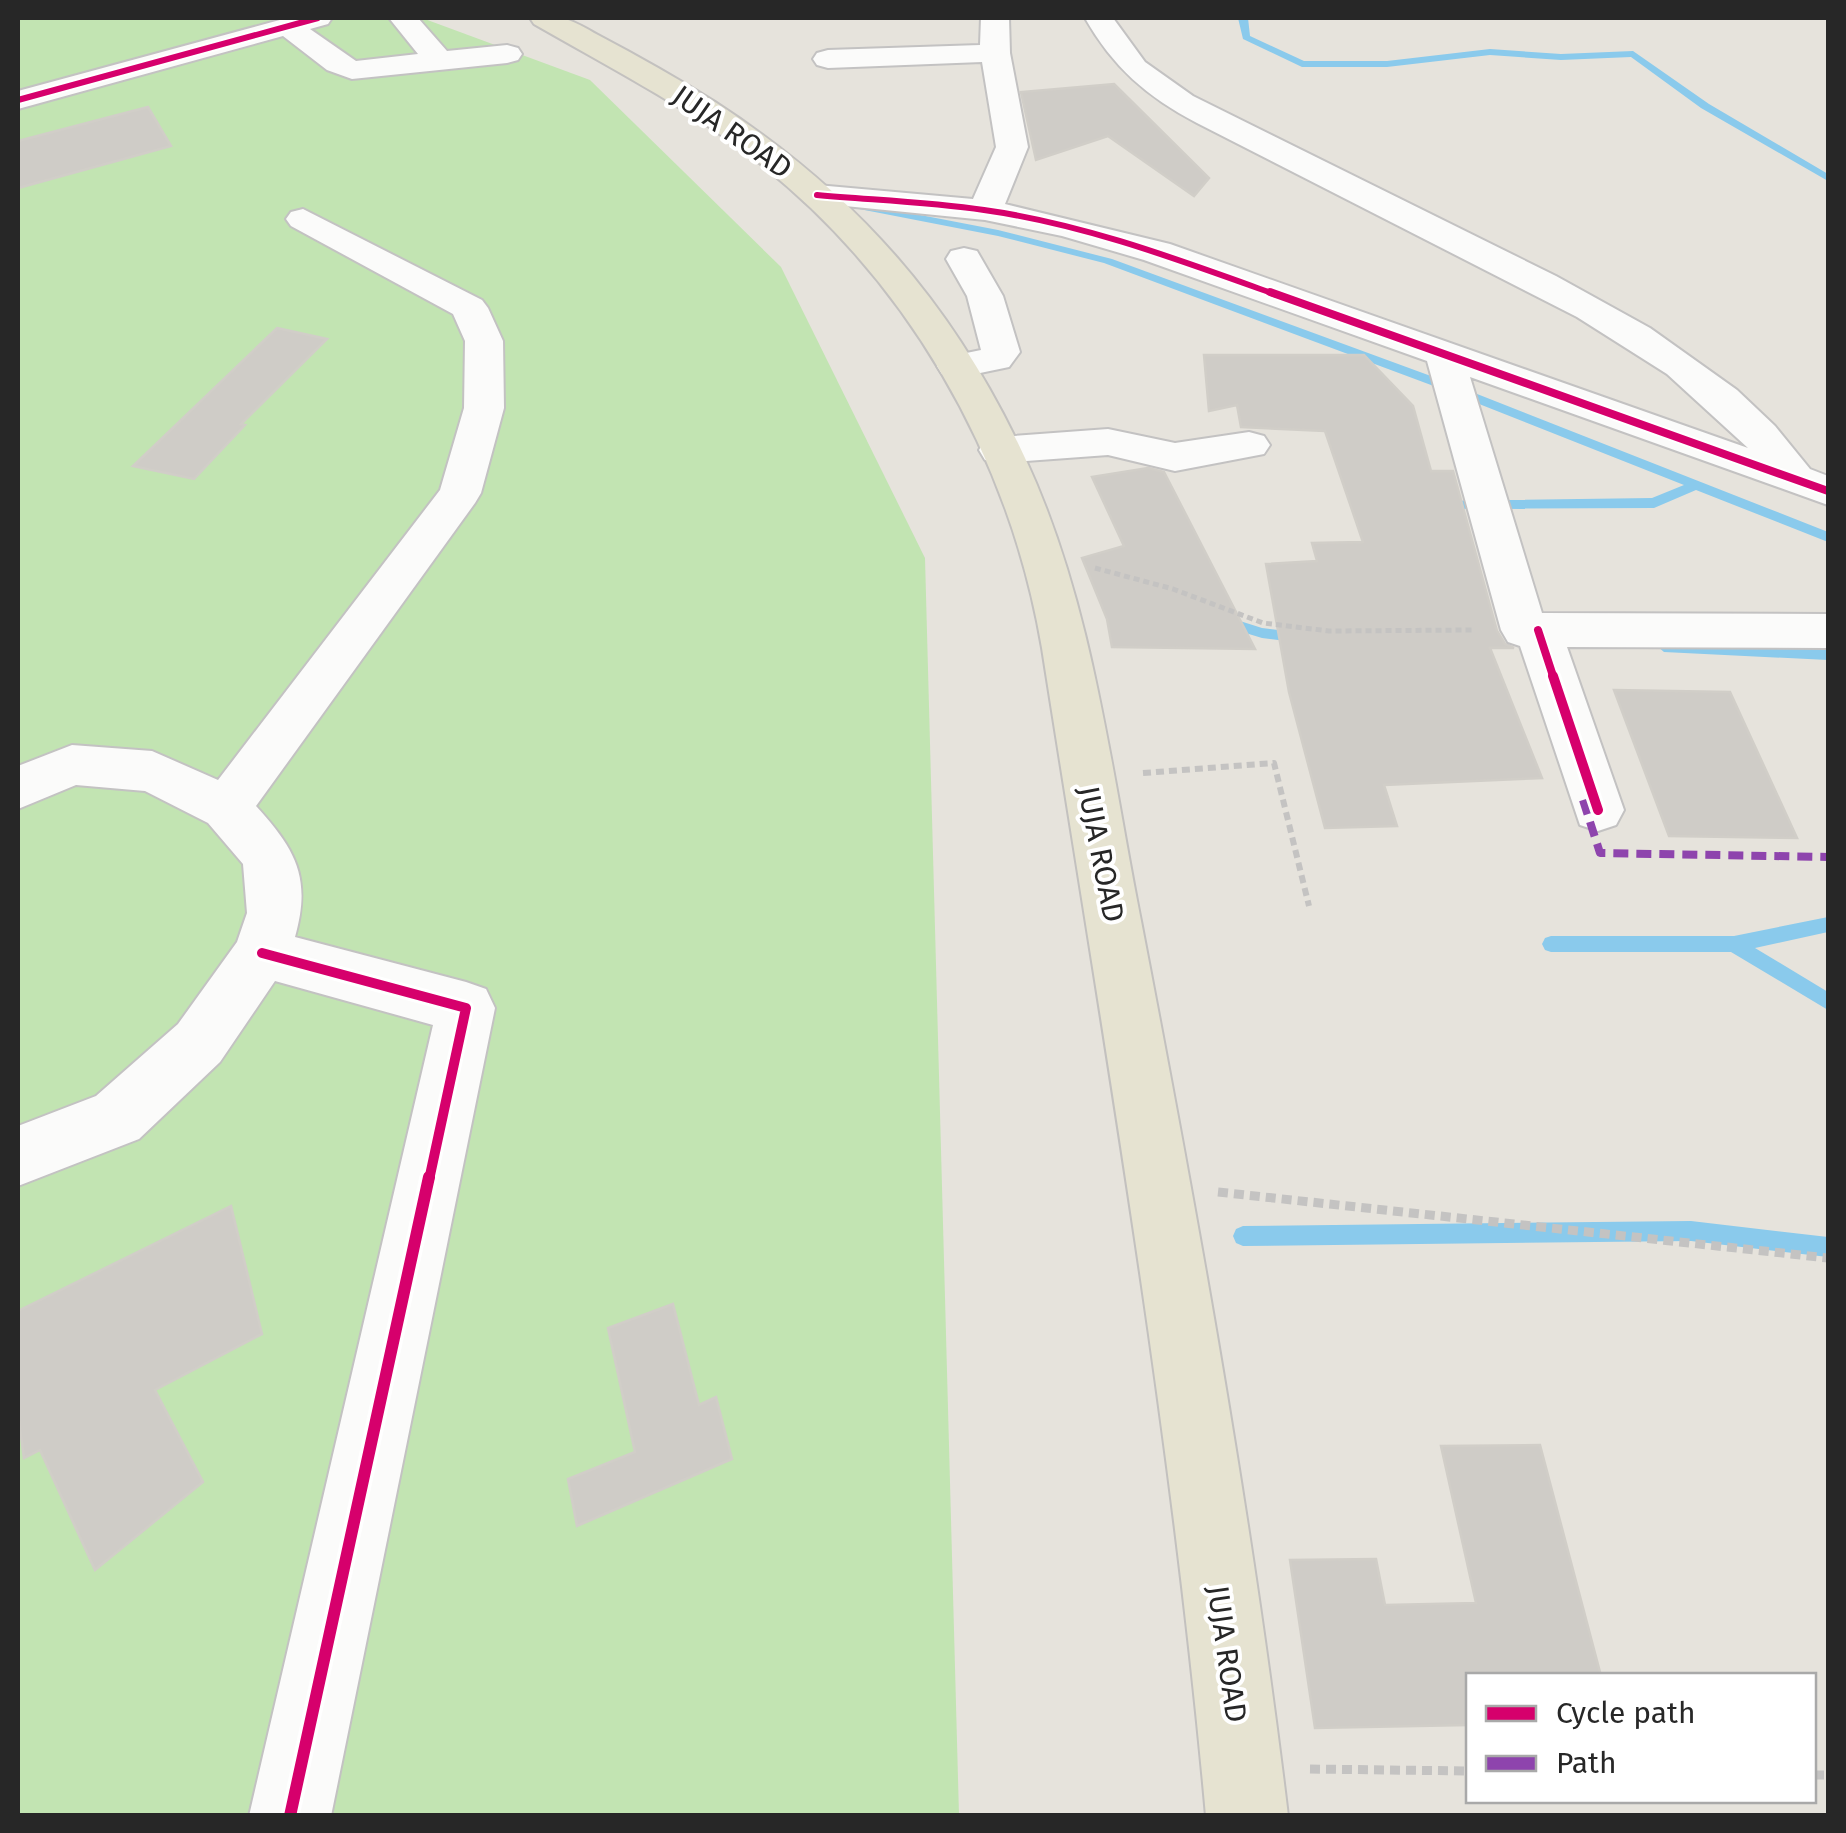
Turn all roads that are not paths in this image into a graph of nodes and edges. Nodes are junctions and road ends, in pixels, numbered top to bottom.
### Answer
1 (318, 18) edge
2 (403, 18) edge
3 (544, 18) edge
4 (570, 18) edge
5 (995, 18) edge
6 (1099, 18) edge
7 (288, 26) junction
8 (995, 53) junction
9 (508, 54) dead end
10 (828, 58) dead end
11 (620, 59) junction
12 (440, 62) junction
13 (18, 100) edge
14 (817, 196) junction
15 (986, 210) junction
16 (303, 219) dead end
17 (964, 259) dead end
18 (1445, 358) junction
19 (956, 366) junction
20 (1248, 445) dead end
21 (1000, 450) junction
22 (1811, 484) edge
23 (1531, 630) junction
24 (1828, 631) edge
25 (18, 788) edge
26 (226, 808) junction
27 (1598, 810) dead end
28 (262, 953) junction
29 (18, 1156) edge
30 (1245, 1792) edge
31 (290, 1816) edge

1 - 7 street
2 - 12 street
3 - 11 main road
4 - 11 main road
5 - 8 street
6 - 22 street
7 - 12 street
7 - 13 street
8 - 10 street
8 - 15 street
9 - 12 street
11 - 14 main road, JUJA ROAD
14 - 15 street
14 - 19 main road, JUJA ROAD
15 - 18 street
16 - 26 street
17 - 19 street
18 - 22 street
18 - 23 street
19 - 21 main road, JUJA ROAD
20 - 21 street
21 - 30 main road, JUJA ROAD
23 - 24 street
23 - 27 street
25 - 26 street
26 - 28 street
28 - 29 street
28 - 31 street

